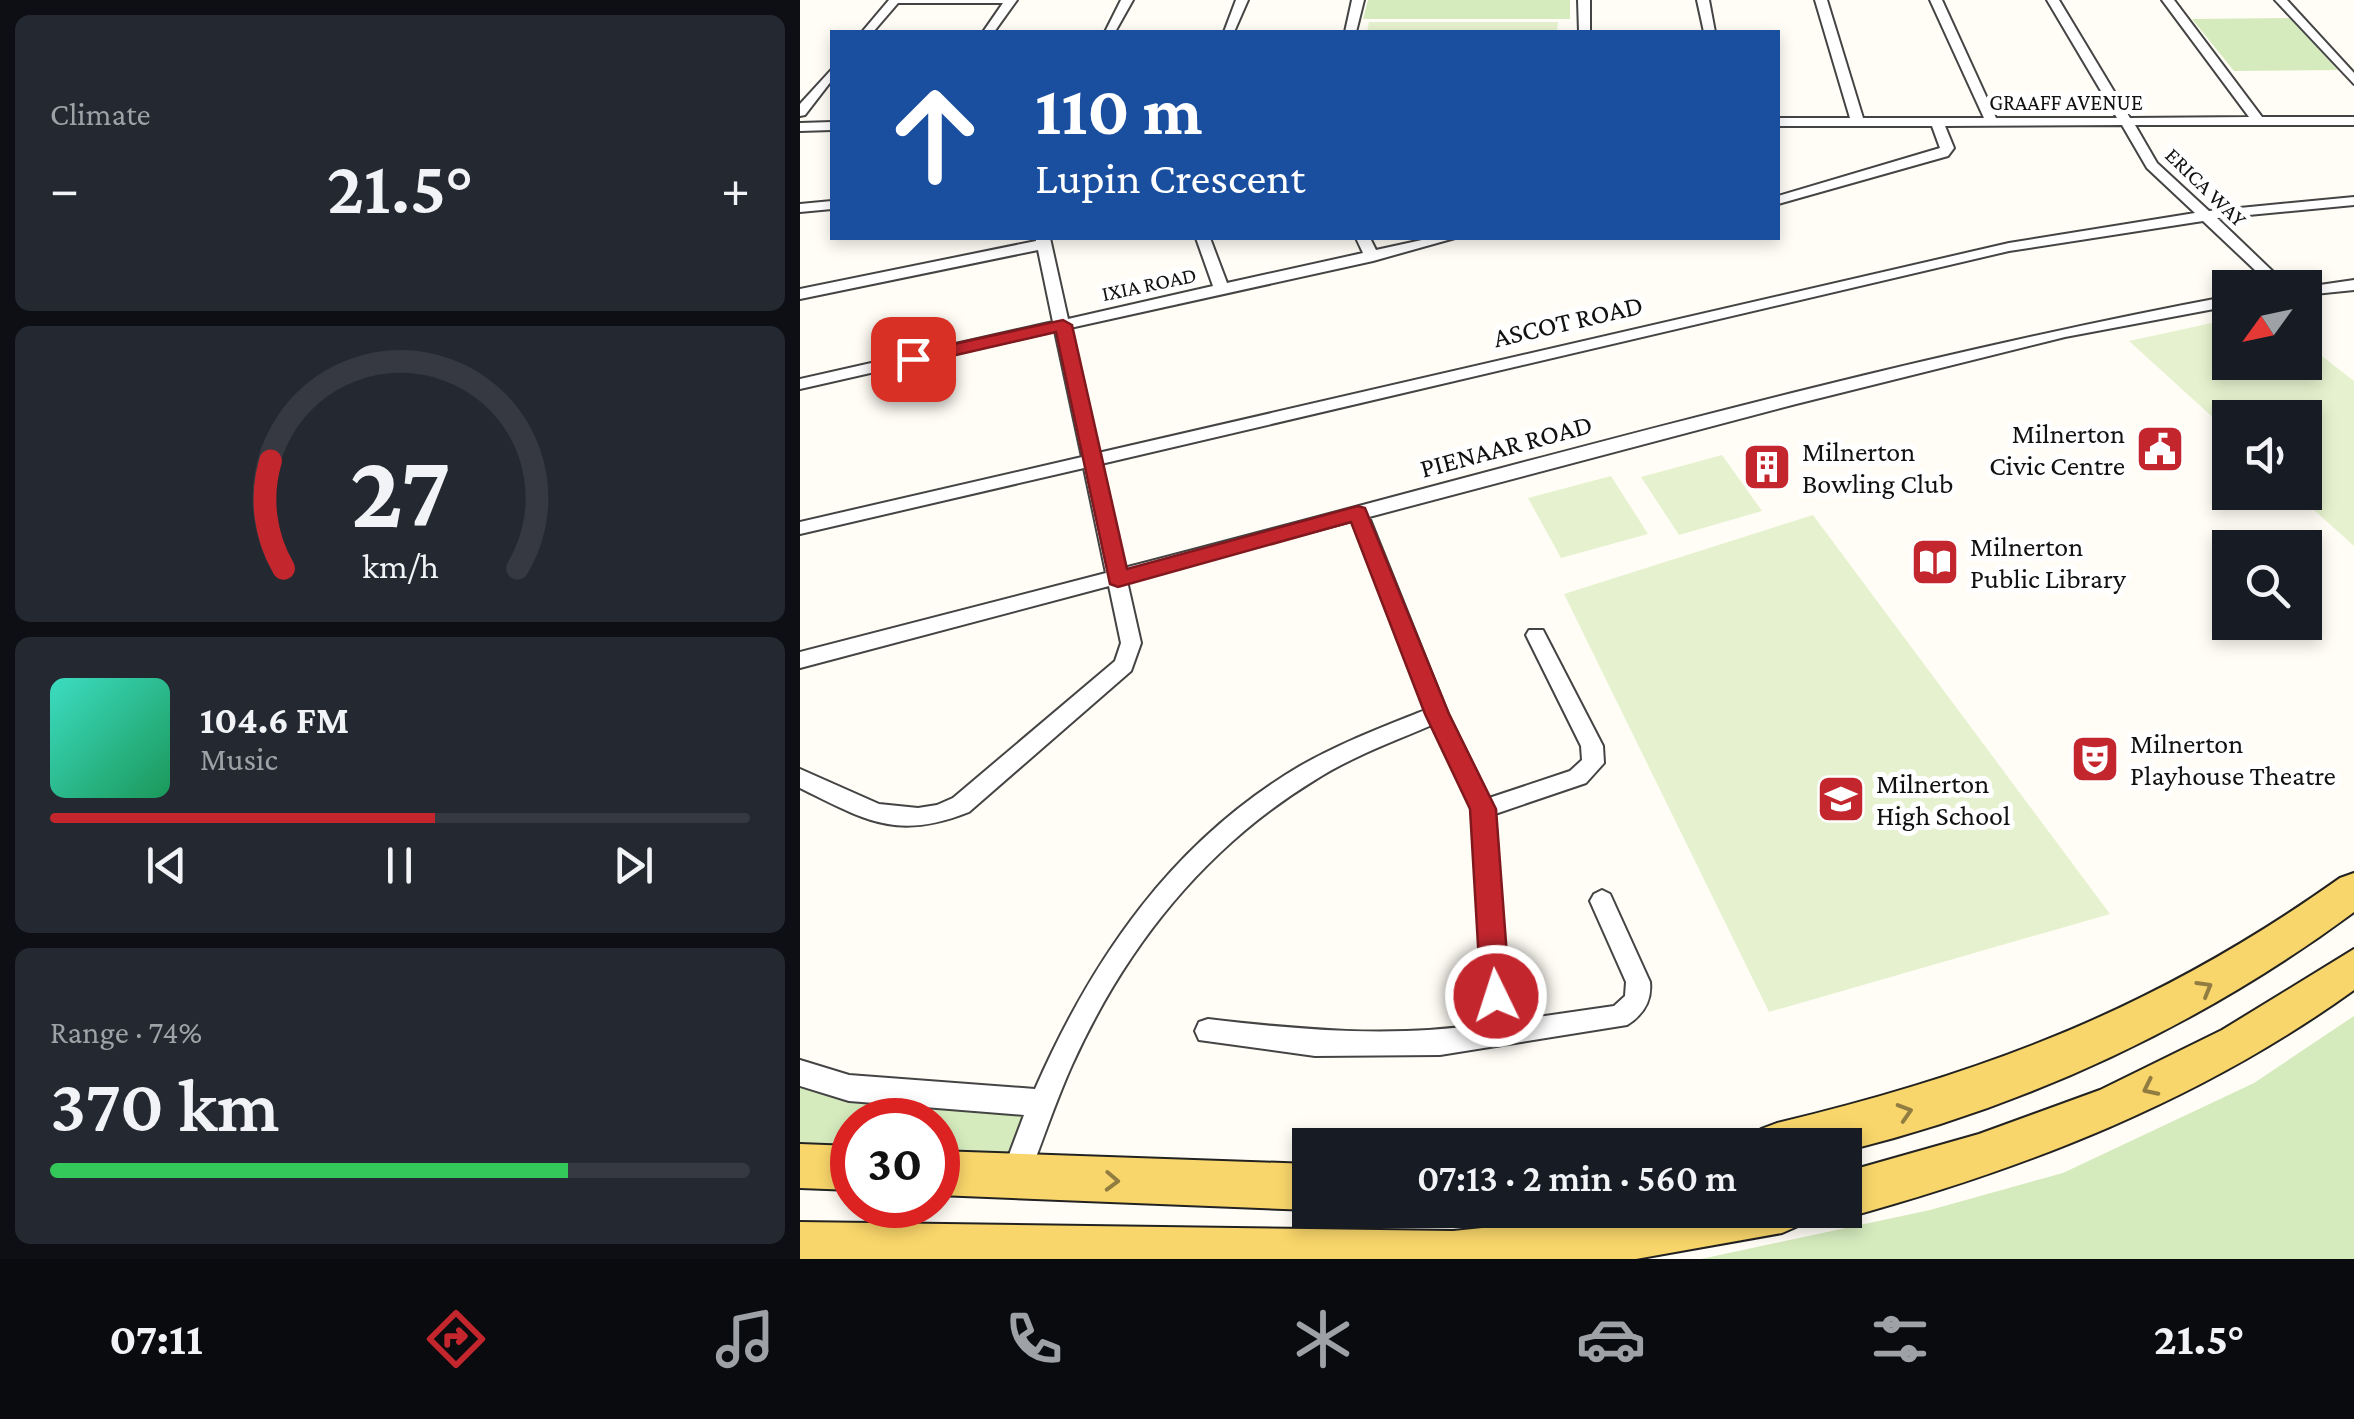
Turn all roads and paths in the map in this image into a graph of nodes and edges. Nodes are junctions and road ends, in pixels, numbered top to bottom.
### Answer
1 (895, 0) edge
2 (1008, 0) edge
3 (1127, 0) edge
4 (1242, 0) edge
5 (1358, 0) edge
6 (1584, 0) edge
7 (1704, 0) edge
8 (1821, 0) edge
9 (1936, 0) edge
10 (2053, 0) edge
11 (2168, 0) edge
12 (2281, 0) edge
13 (869, 30) edge
14 (989, 30) edge
15 (1111, 30) edge
16 (1230, 30) edge
17 (1350, 30) edge
18 (1585, 30) edge
19 (1710, 30) edge
20 (830, 76) edge
21 (2354, 80) edge
22 (800, 112) edge
23 (2354, 120) edge
24 (2258, 121) junction
25 (1780, 122) edge
26 (1858, 122) junction
27 (1992, 122) junction
28 (2125, 122) junction
29 (1938, 123) junction
30 (800, 126) edge
31 (830, 126) edge
32 (1780, 199) edge
33 (2354, 200) edge
34 (830, 204) edge
35 (800, 208) edge
36 (2205, 215) junction
37 (1044, 240) edge
38 (1204, 240) edge
39 (1364, 240) edge
40 (1440, 240) edge
41 (1373, 258) junction
42 (2265, 270) edge
43 (2354, 285) edge
44 (2322, 288) edge
45 (1222, 291) junction
46 (800, 294) edge
47 (2212, 304) edge
48 (1063, 325) junction
49 (800, 384) edge
50 (1092, 460) junction
51 (1358, 513) junction
52 (800, 528) edge
53 (1118, 579) junction
54 (1536, 635) dead end
55 (800, 660) edge
56 (1437, 714) junction
57 (800, 778) edge
58 (1483, 809) junction
59 (2354, 890) edge
60 (1602, 901) dead end
61 (2354, 967) edge
62 (1208, 1032) dead end
63 (1498, 1034) junction
64 (800, 1073) edge
65 (1042, 1103) junction
66 (1840, 1128) edge
67 (800, 1166) edge
68 (830, 1167) edge
69 (960, 1174) edge
70 (1015, 1176) junction
71 (1292, 1187) edge
72 (1862, 1190) edge
73 (1675, 1228) edge
74 (800, 1246) edge

1 - 2 street
1 - 13 street
2 - 14 street
3 - 15 street
4 - 16 street
5 - 17 street
6 - 18 street
7 - 19 street
8 - 26 street
9 - 27 street
10 - 28 street, ERICA WAY
11 - 24 street
12 - 21 street
20 - 22 street
23 - 24 street, GRAAFF AVENUE
24 - 28 street, GRAAFF AVENUE
25 - 26 street, GRAAFF AVENUE
26 - 29 street, GRAAFF AVENUE
27 - 28 street, GRAAFF AVENUE
27 - 29 street, GRAAFF AVENUE
28 - 36 street, ERICA WAY
29 - 32 street
30 - 31 street
33 - 36 street, ASCOT ROAD
34 - 35 street
36 - 42 street, ERICA WAY
36 - 50 street, ASCOT ROAD
37 - 46 street
37 - 48 street
38 - 45 street
39 - 41 street
40 - 41 street, IXIA ROAD
41 - 45 street, IXIA ROAD
43 - 44 street
45 - 48 street, IXIA ROAD
47 - 51 street, PIENAAR ROAD
48 - 49 street, IXIA ROAD
48 - 50 street
50 - 52 street, ASCOT ROAD
50 - 53 street
51 - 53 street, PIENAAR ROAD
51 - 56 street
53 - 55 street, PIENAAR ROAD
53 - 57 street
54 - 58 street
56 - 58 street
56 - 65 street
58 - 63 street
66 -> 59 main road
60 - 63 street
61 -> 72 main road
62 - 63 street
64 - 65 street
65 - 70 street
67 - 68 main road
69 - 70 main road
70 -> 71 main road
73 - 74 main road

